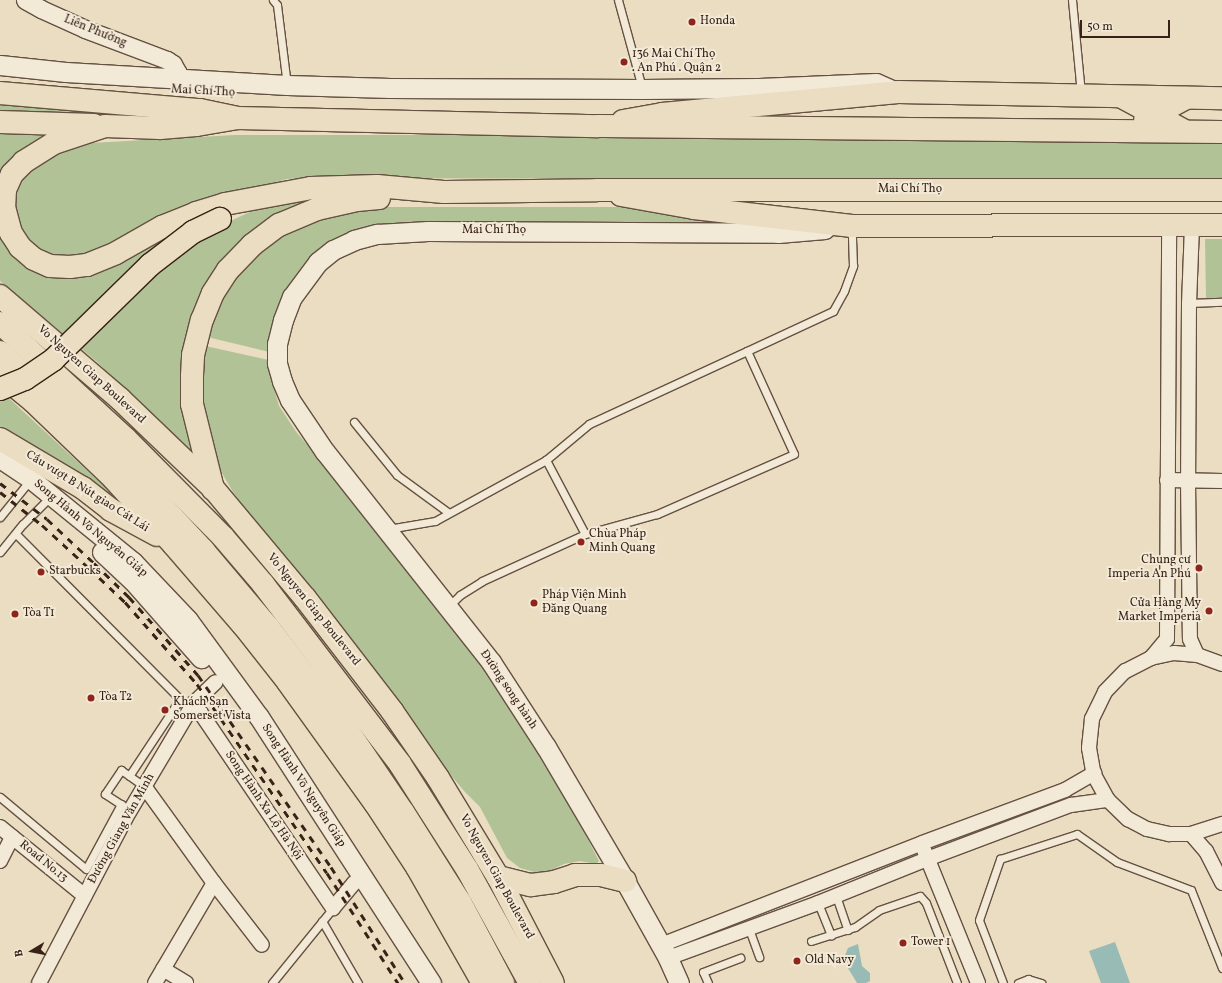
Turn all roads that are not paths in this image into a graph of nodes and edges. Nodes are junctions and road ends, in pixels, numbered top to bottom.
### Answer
1 (25, 0) edge
2 (273, 0) edge
3 (618, 0) edge
4 (1072, 0) edge
5 (167, 60) junction
6 (0, 65) edge
7 (0, 78) edge
8 (216, 81) junction
9 (179, 85) junction
10 (287, 85) junction
11 (642, 89) junction
12 (898, 92) junction
13 (0, 93) edge
14 (1082, 96) junction
15 (1122, 97) junction
16 (1186, 98) junction
17 (1222, 98) edge
18 (1154, 115) junction
19 (238, 118) junction
20 (0, 122) edge
21 (95, 125) junction
22 (598, 126) junction
23 (1123, 132) junction
24 (1186, 132) junction
25 (1222, 132) edge
26 (597, 190) junction
27 (1222, 190) edge
28 (435, 191) junction
29 (277, 193) junction
30 (381, 198) junction
31 (630, 198) junction
32 (1222, 225) edge
33 (852, 226) junction
34 (1169, 226) junction
35 (1192, 226) junction
36 (1168, 289) junction
37 (0, 296) edge
38 (1222, 302) edge
39 (1189, 303) junction
40 (0, 323) edge
41 (747, 351) junction
42 (0, 352) edge
43 (7, 378) edge
44 (33, 392) junction
45 (303, 420) joint
46 (354, 422) dead end
47 (0, 439) edge
48 (0, 458) edge
49 (546, 460) junction
50 (0, 472) edge
51 (1167, 480) junction
52 (1188, 481) junction
53 (1222, 481) edge
54 (28, 484) junction
55 (213, 488) junction
56 (46, 500) junction
57 (449, 513) junction
58 (0, 517) edge
59 (386, 529) junction
60 (16, 534) junction
61 (585, 534) junction
62 (223, 537) junction
63 (0, 544) edge
64 (174, 544) junction
65 (0, 551) edge
66 (263, 584) junction
67 (305, 598) junction
68 (448, 606) junction
69 (1198, 655) junction
70 (1151, 658) junction
71 (1222, 664) edge
72 (220, 676) junction
73 (194, 703) junction
74 (1094, 773) junction
75 (129, 776) junction
76 (144, 786) junction
77 (0, 797) edge
78 (1108, 800) junction
79 (125, 807) junction
80 (1222, 824) edge
81 (0, 827) edge
82 (1191, 834) junction
83 (12, 837) junction
84 (922, 843) junction
85 (927, 859) junction
86 (0, 861) edge
87 (498, 877) junction
88 (358, 880) junction
89 (626, 881) junction
90 (214, 883) junction
91 (1222, 883) edge
92 (85, 896) junction
93 (836, 896) junction
94 (818, 903) junction
95 (333, 908) junction
96 (322, 921) junction
97 (749, 928) junction
98 (848, 930) junction
99 (831, 935) junction
100 (811, 941) dead end
101 (262, 944) dead end
102 (664, 952) junction
103 (759, 957) dead end
104 (740, 958) dead end
105 (1222, 968) edge
106 (163, 969) junction
107 (39, 983) edge
108 (155, 983) edge
109 (186, 983) edge
110 (272, 983) edge
111 (358, 983) edge
112 (418, 983) edge
113 (431, 983) edge
114 (483, 983) edge
115 (503, 983) edge
116 (530, 983) edge
117 (553, 983) edge
118 (679, 983) edge
119 (708, 983) edge
120 (957, 983) edge
121 (978, 983) edge
122 (1003, 983) edge
123 (1018, 983) edge
124 (1041, 983) edge

1 - 5 street, Liên Phường
2 - 10 lane
3 - 11 lane
4 - 14 lane
5 - 8 street, Liên Phường
5 - 9 street
6 - 9 main road, Mai Chí Thọ
7 - 9 main road, Mai Chí Thọ
8 - 9 main road, Mai Chí Thọ
8 - 10 main road, Mai Chí Thọ
9 - 11 main road, Mai Chí Thọ
10 - 11 main road, Mai Chí Thọ
11 - 12 main road, Mai Chí Thọ
12 - 14 main road, Mai Chí Thọ
12 - 22 main road, Mai Chí Thọ
13 - 19 main road, Mai Chí Thọ
14 - 15 main road, Mai Chí Thọ
15 - 16 main road, Mai Chí Thọ
15 - 18 main road
16 - 17 main road, Mai Chí Thọ
16 - 18 main road
18 - 23 main road
18 - 24 main road
19 - 21 main road, Mai Chí Thọ
19 - 22 main road, Mai Chí Thọ
20 - 21 main road
21 - 29 main road
22 - 23 main road, Mai Chí Thọ
23 - 24 main road, Mai Chí Thọ
24 - 25 main road, Mai Chí Thọ
26 - 27 main road, Mai Chí Thọ
26 - 28 main road, Mai Chí Thọ
26 - 31 main road, Mai Chí Thọ
28 - 29 main road
28 - 30 main road
29 - 43 main road, bridge
30 - 31 street, Mai Chí Thọ
30 - 55 main road
31 - 33 main road, Mai Chí Thọ
32 - 35 main road, Mai Chí Thọ
33 - 34 main road, Mai Chí Thọ
33 - 41 lane
33 - 45 main road, Mai Chí Thọ
34 - 35 main road, Mai Chí Thọ
34 - 36 street
35 - 39 street
36 - 39 street
36 - 51 street
37 - 55 main road, Vo Nguyen Giap Boulevard
38 - 39 lane
39 - 52 street
40 - 62 main road, Vo Nguyen Giap Boulevard
41 - 49 lane
41 - 61 lane
42 - 43 main road
43 - 44 main road
44 - 64 main road
44 - 115 main road
45 - 59 main road, Đường song hành
46 - 57 lane
47 - 64 main road, Cầu vượt B Nút giao Cát Lái
48 - 54 main road, Song Hành Võ Nguyên Giáp
49 - 57 lane
49 - 61 lane
50 - 54 main road, Song Hành Võ Nguyên Giáp
51 - 52 street
51 - 70 street
52 - 53 street
52 - 69 street
54 - 56 main road, Song Hành Võ Nguyên Giáp
54 - 58 lane
55 - 62 main road
55 - 67 main road, Vo Nguyen Giap Boulevard
56 - 60 lane
56 - 72 main road, Song Hành Võ Nguyên Giáp
57 - 59 lane
59 - 68 main road, Đường song hành
60 - 65 lane
60 - 75 lane
61 - 68 lane
62 - 66 main road, Vo Nguyen Giap Boulevard
63 - 65 lane
64 - 114 main road
66 - 67 main road
66 - 116 main road, Vo Nguyen Giap Boulevard
67 - 87 main road, Vo Nguyen Giap Boulevard
68 - 89 main road, Đường song hành
69 - 70 street
69 - 71 street
70 - 74 street
72 - 73 street, Đường Giang Văn Minh
72 - 88 main road, Song Hành Võ Nguyên Giáp
73 - 76 street, Đường Giang Văn Minh
73 - 95 street, Song Hành Xa Lộ Hà Nội
74 - 78 street
74 - 84 street
75 - 76 lane
75 - 79 lane
76 - 79 street, Đường Giang Văn Minh
76 - 90 street
77 - 79 lane
78 - 82 street
78 - 85 street
79 - 92 street, Đường Giang Văn Minh
80 - 82 street
81 - 83 street, Road No.13
82 - 91 street
83 - 86 street
83 - 92 street, Road No.13
84 - 85 street
84 - 102 street
85 - 93 street
85 - 121 street
87 - 89 main road
87 - 117 main road, Vo Nguyen Giap Boulevard
88 - 95 street
88 - 112 main road, Song Hành Võ Nguyên Giáp
88 - 113 main road, Song Hành Võ Nguyên Giáp
89 - 102 main road, Đường song hành
90 - 101 street
90 - 106 street
92 - 107 street, Đường Giang Văn Minh
93 - 94 street
93 - 98 lane
94 - 97 street
94 - 99 lane
95 - 96 lane
96 - 110 lane
96 - 111 lane
97 - 102 street
97 - 103 lane
98 - 99 lane
98 - 120 lane
99 - 100 lane
102 - 118 main road, Đường song hành
104 - 119 lane
105 - 122 lane
106 - 108 street
106 - 109 street
123 - 124 lane

